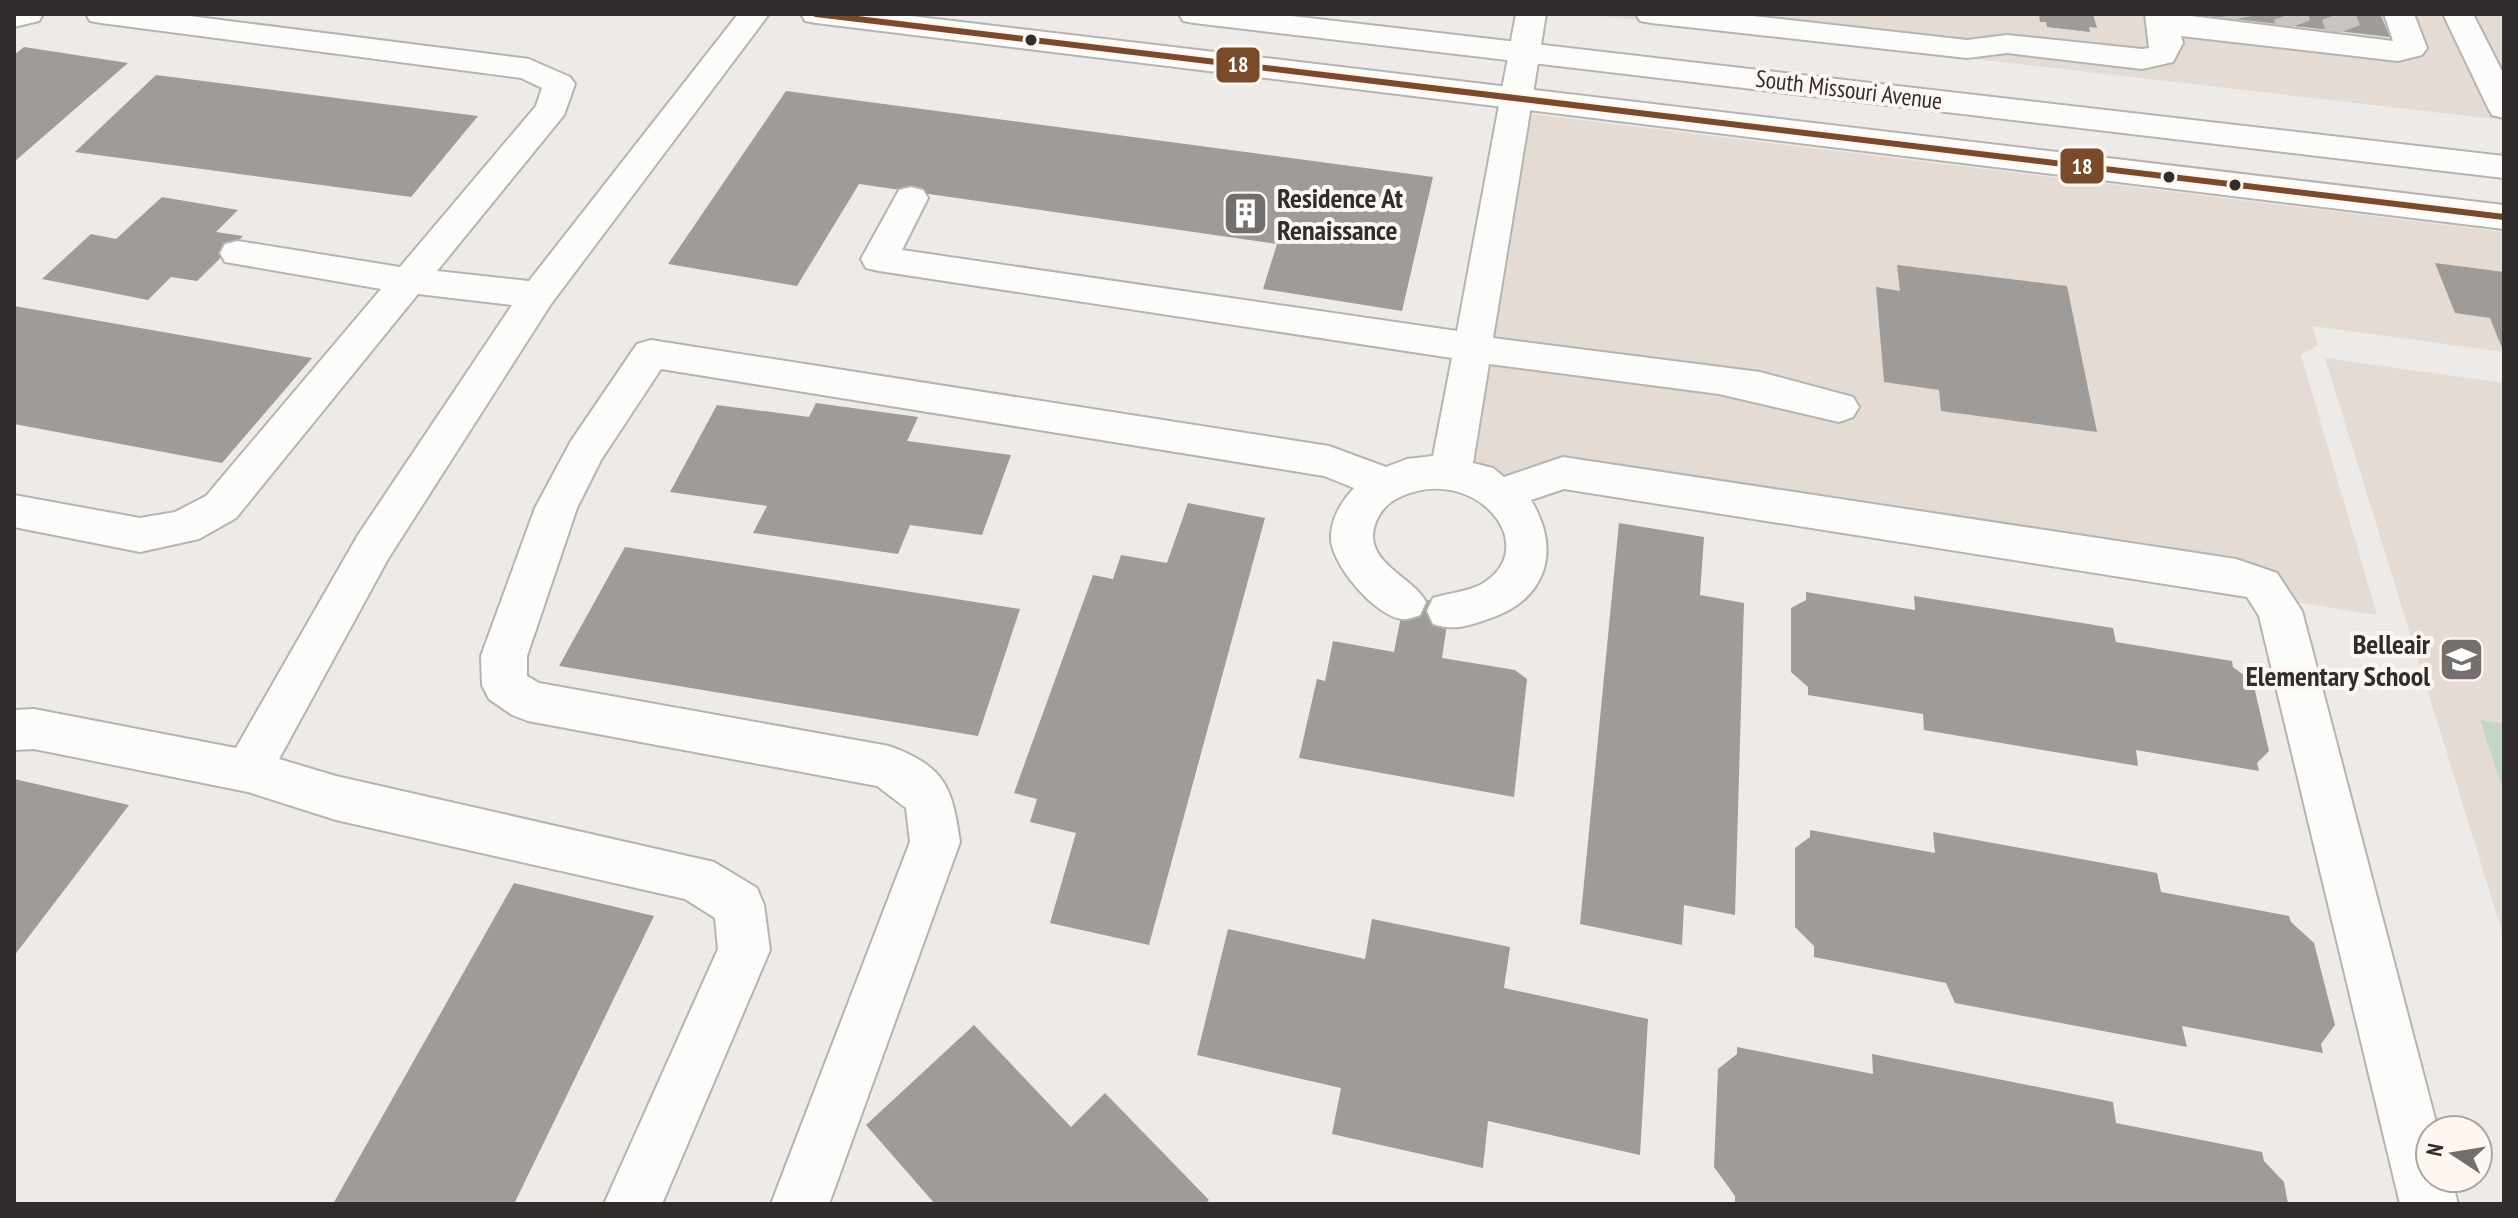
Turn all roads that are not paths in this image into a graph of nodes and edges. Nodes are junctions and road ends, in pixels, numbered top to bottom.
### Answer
1 (28, 14) edge
2 (101, 14) edge
3 (754, 14) edge
4 (816, 14) edge
5 (1194, 14) edge
6 (1531, 14) edge
7 (1651, 14) edge
8 (2399, 14) edge
9 (2458, 14) edge
10 (14, 18) edge
11 (2161, 19) edge
12 (2237, 19) dead end
13 (1891, 27) edge
14 (2012, 29) edge
15 (2344, 31) dead end
16 (2296, 33) junction
17 (1525, 52) junction
18 (1517, 100) junction
19 (2504, 108) edge
20 (2504, 167) edge
21 (911, 198) dead end
22 (2504, 217) edge
23 (238, 253) dead end
24 (410, 281) junction
25 (538, 295) junction
26 (1473, 346) junction
27 (1839, 407) dead end
28 (1451, 472) junction
29 (1384, 483) junction
30 (1502, 494) junction
31 (14, 511) edge
32 (1404, 602) dead end
33 (1449, 611) dead end
34 (14, 730) edge
35 (248, 771) junction
36 (633, 1204) edge
37 (800, 1204) edge
38 (2429, 1204) edge

1 - 10 main road
2 - 24 main road
3 - 25 main road
4 - 18 main road, South Missouri Avenue
5 - 17 main road, South Missouri Avenue
6 - 17 main road
7 - 13 main road
8 - 16 main road
9 - 19 main road
11 - 14 main road
11 - 16 main road
12 - 16 main road
13 - 14 main road
15 - 16 main road
17 - 18 main road
17 - 20 main road, South Missouri Avenue
18 - 22 main road, South Missouri Avenue
18 - 26 main road
21 - 26 main road
23 - 24 main road
24 - 25 main road
24 - 31 main road
25 - 35 main road
26 - 27 main road
26 - 28 main road
28 - 29 main road
28 - 30 main road
29 - 32 main road
29 - 37 main road
30 - 33 main road
30 - 38 main road
34 - 35 main road
35 - 36 main road

